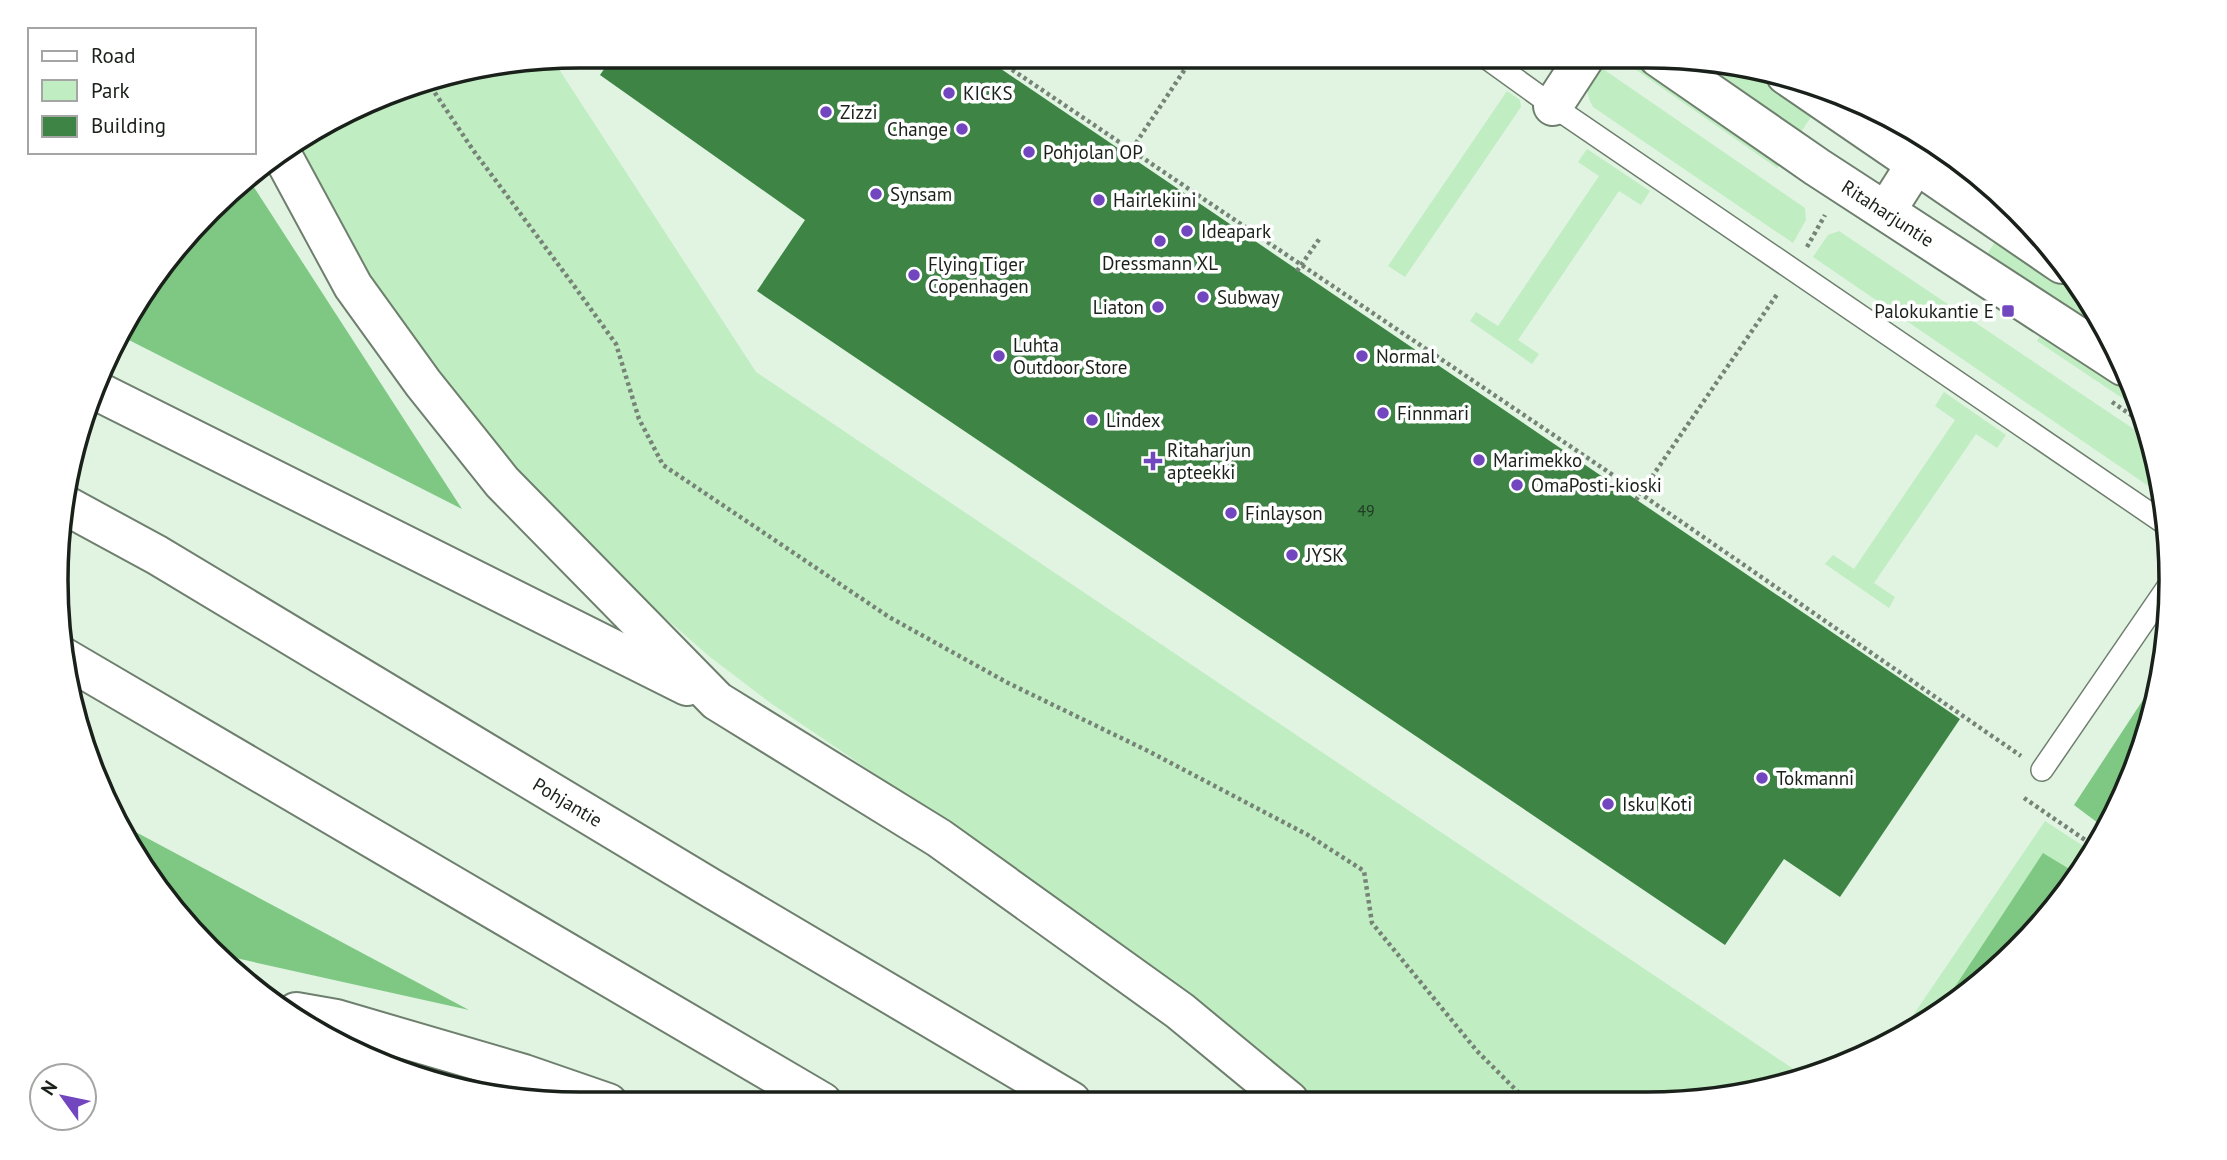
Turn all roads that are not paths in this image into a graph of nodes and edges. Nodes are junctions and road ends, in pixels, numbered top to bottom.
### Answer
1 (1500, 68) edge
2 (1578, 68) edge
3 (1675, 69) edge
4 (1553, 106) junction
5 (1842, 106) edge
6 (1922, 152) edge
7 (286, 161) edge
8 (1886, 211) junction
9 (2022, 232) edge
10 (2107, 355) edge
11 (103, 394) edge
12 (74, 510) edge
13 (2154, 516) edge
14 (2158, 600) edge
15 (76, 664) edge
16 (717, 702) junction
17 (2042, 770) road end
18 (310, 1014) edge
19 (576, 1092) edge
20 (805, 1092) edge
21 (1056, 1092) edge
22 (1278, 1092) edge

1 - 4 lane
2 - 4 main road
3 - 8 main road, Ritaharjuntie
4 - 13 lane
5 - 6 main road
6 - 8 main road
6 - 9 main road
7 - 16 main road
8 - 10 main road, Ritaharjuntie
11 - 16 main road
12 - 21 main road, Pohjantie
14 - 17 lane
15 - 20 main road
16 - 22 main road
18 - 19 main road

